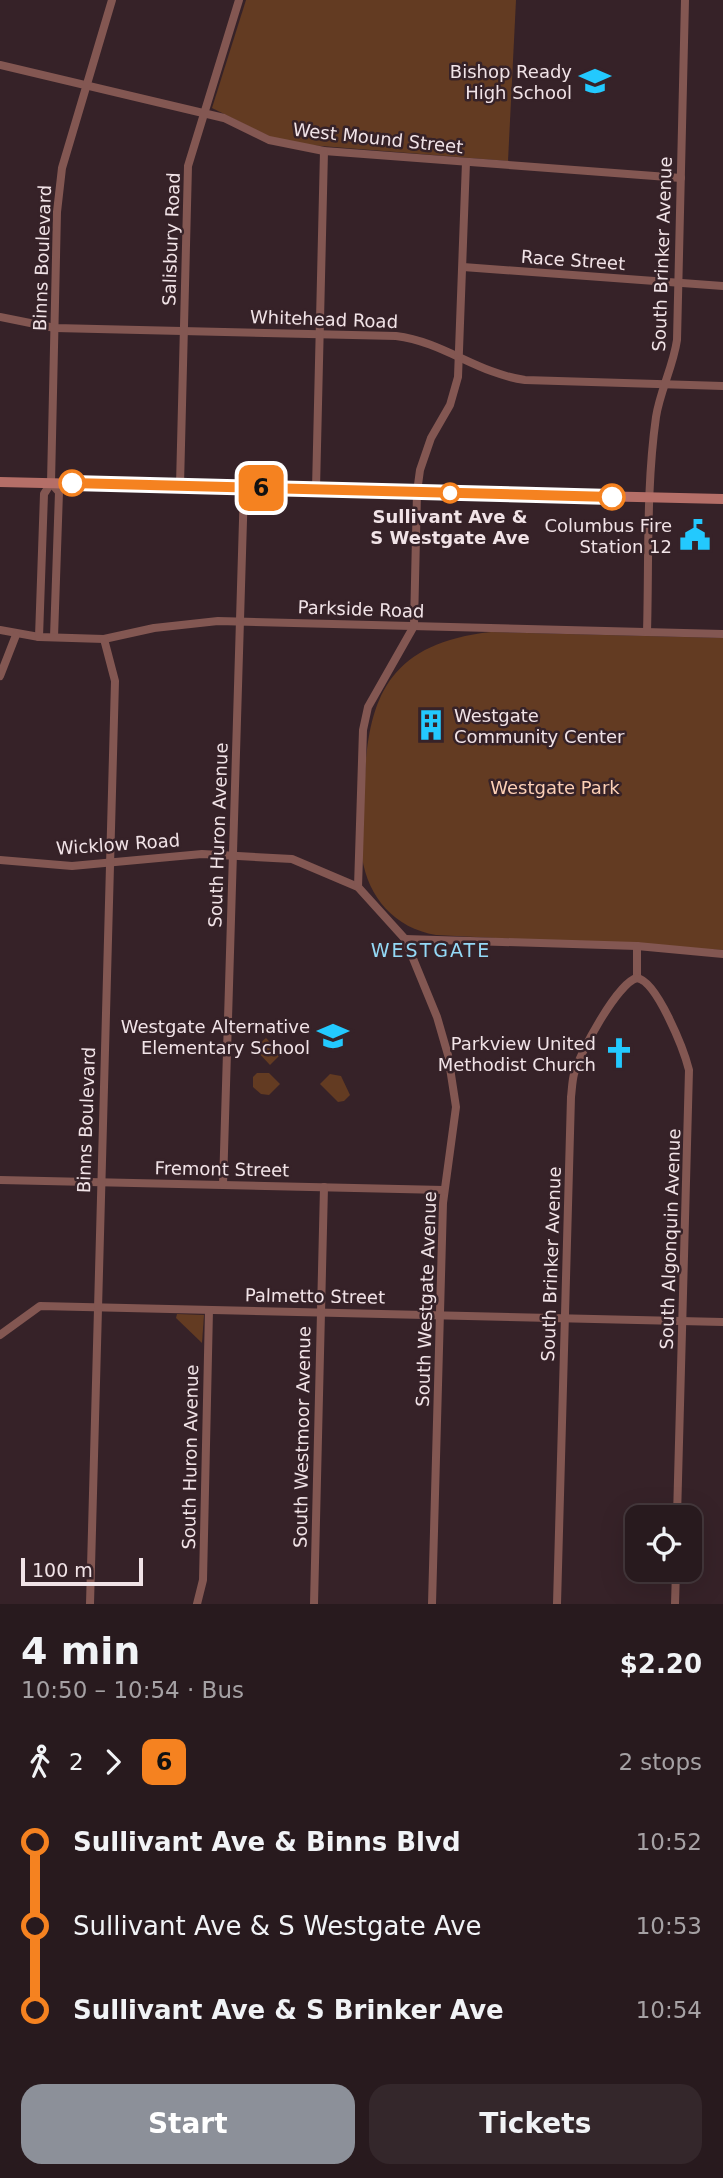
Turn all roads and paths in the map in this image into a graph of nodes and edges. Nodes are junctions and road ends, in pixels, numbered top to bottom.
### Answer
1 (113, 0) edge
2 (239, 0) edge
3 (685, 0) edge
4 (0, 65) edge
5 (86, 85) junction
6 (203, 113) junction
7 (324, 151) junction
8 (466, 162) junction
9 (681, 178) junction
10 (463, 267) junction
11 (678, 284) junction
12 (723, 286) edge
13 (0, 317) edge
14 (55, 328) junction
15 (184, 330) junction
16 (320, 334) junction
17 (460, 359) junction
18 (666, 384) junction
19 (723, 386) edge
20 (0, 482) edge
21 (51, 483) junction
22 (180, 485) junction
23 (244, 487) junction
24 (316, 489) junction
25 (417, 492) junction
26 (651, 498) junction
27 (723, 499) edge
28 (240, 622) junction
29 (414, 626) junction
30 (0, 630) edge
31 (647, 632) junction
32 (723, 634) edge
33 (16, 635) junction
34 (39, 637) junction
35 (54, 637) junction
36 (104, 639) junction
37 (0, 676) edge
38 (233, 855) junction
39 (0, 860) edge
40 (110, 864) junction
41 (358, 887) junction
42 (405, 939) junction
43 (637, 946) junction
44 (723, 954) edge
45 (637, 978) junction
46 (0, 1180) edge
47 (100, 1182) junction
48 (223, 1185) junction
49 (324, 1187) junction
50 (444, 1190) junction
51 (97, 1307) junction
52 (209, 1310) junction
53 (321, 1312) junction
54 (440, 1315) junction
55 (565, 1318) junction
56 (683, 1321) junction
57 (723, 1322) edge
58 (0, 1335) edge
59 (677, 1505) edge
60 (676, 1582) edge
61 (90, 1604) edge
62 (197, 1604) edge
63 (314, 1604) edge
64 (432, 1604) edge
65 (557, 1604) edge
66 (675, 1604) edge

1 - 5 street, Binns Boulevard
2 - 6 street, Salisbury Road
3 - 9 street, South Brinker Avenue
4 - 5 street, West Mound Street
5 - 6 street, West Mound Street
5 - 14 street, Binns Boulevard
6 - 7 street, West Mound Street
6 - 15 street, Salisbury Road
7 - 8 street, West Mound Street
7 - 16 street
8 - 9 street, West Mound Street
8 - 10 street
9 - 11 street, South Brinker Avenue
10 - 11 street, Race Street
10 - 17 street
11 - 12 street, Race Street
11 - 18 street, South Brinker Avenue
13 - 14 street, Whitehead Road
14 - 15 street, Whitehead Road
14 - 21 street, Binns Boulevard
15 - 16 street, Whitehead Road
15 - 22 street, Salisbury Road
16 - 17 street, Whitehead Road
16 - 24 street
17 - 18 street, Whitehead Road
17 - 25 street
18 - 19 street, Whitehead Road
18 - 26 street, South Brinker Avenue
20 - 21 main road
21 - 22 main road
21 - 34 street, Binns Boulevard
21 - 35 street, Binns Boulevard
22 - 23 main road
23 - 24 main road
23 - 28 street, South Huron Avenue
24 - 25 main road
25 - 26 main road
25 - 29 street
26 - 27 main road
26 - 31 street, South Brinker Avenue
28 - 29 street, Parkside Road
28 - 36 street, Parkside Road
28 - 38 street, South Huron Avenue
29 - 31 street, Parkside Road
29 - 41 street
30 - 33 street, Parkside Road
31 - 32 street, Parkside Road
33 - 34 street, Parkside Road
33 - 37 street
34 - 35 street, Parkside Road
35 - 36 street, Parkside Road
36 - 40 street, Binns Boulevard
38 - 40 street, Wicklow Road
38 - 41 street, Wicklow Road
38 - 48 street, South Huron Avenue
39 - 40 street, Wicklow Road
40 - 47 street, Binns Boulevard
41 - 42 street, South Westgate Avenue
42 - 43 street
42 - 50 street, South Westgate Avenue
43 - 44 street
43 - 45 street
45 - 55 street, South Brinker Avenue
45 - 56 street, South Algonquin Avenue
46 - 47 street, Fremont Street
47 - 48 street, Fremont Street
47 - 51 street, Binns Boulevard
48 - 49 street, Fremont Street
49 - 50 street, Fremont Street
49 - 53 street, South Westmoor Avenue
50 - 54 street, South Westgate Avenue
51 - 52 street, Palmetto Street
51 - 58 street, Palmetto Street
51 - 61 street, Binns Boulevard
52 - 53 street, Palmetto Street
52 - 62 street, South Huron Avenue
53 - 54 street, Palmetto Street
53 - 63 street, South Westmoor Avenue
54 - 55 street, Palmetto Street
54 - 64 street, South Westgate Avenue
55 - 56 street, Palmetto Street
55 - 65 street, South Brinker Avenue
56 - 57 street, Palmetto Street
56 - 59 street, South Algonquin Avenue
60 - 66 street

